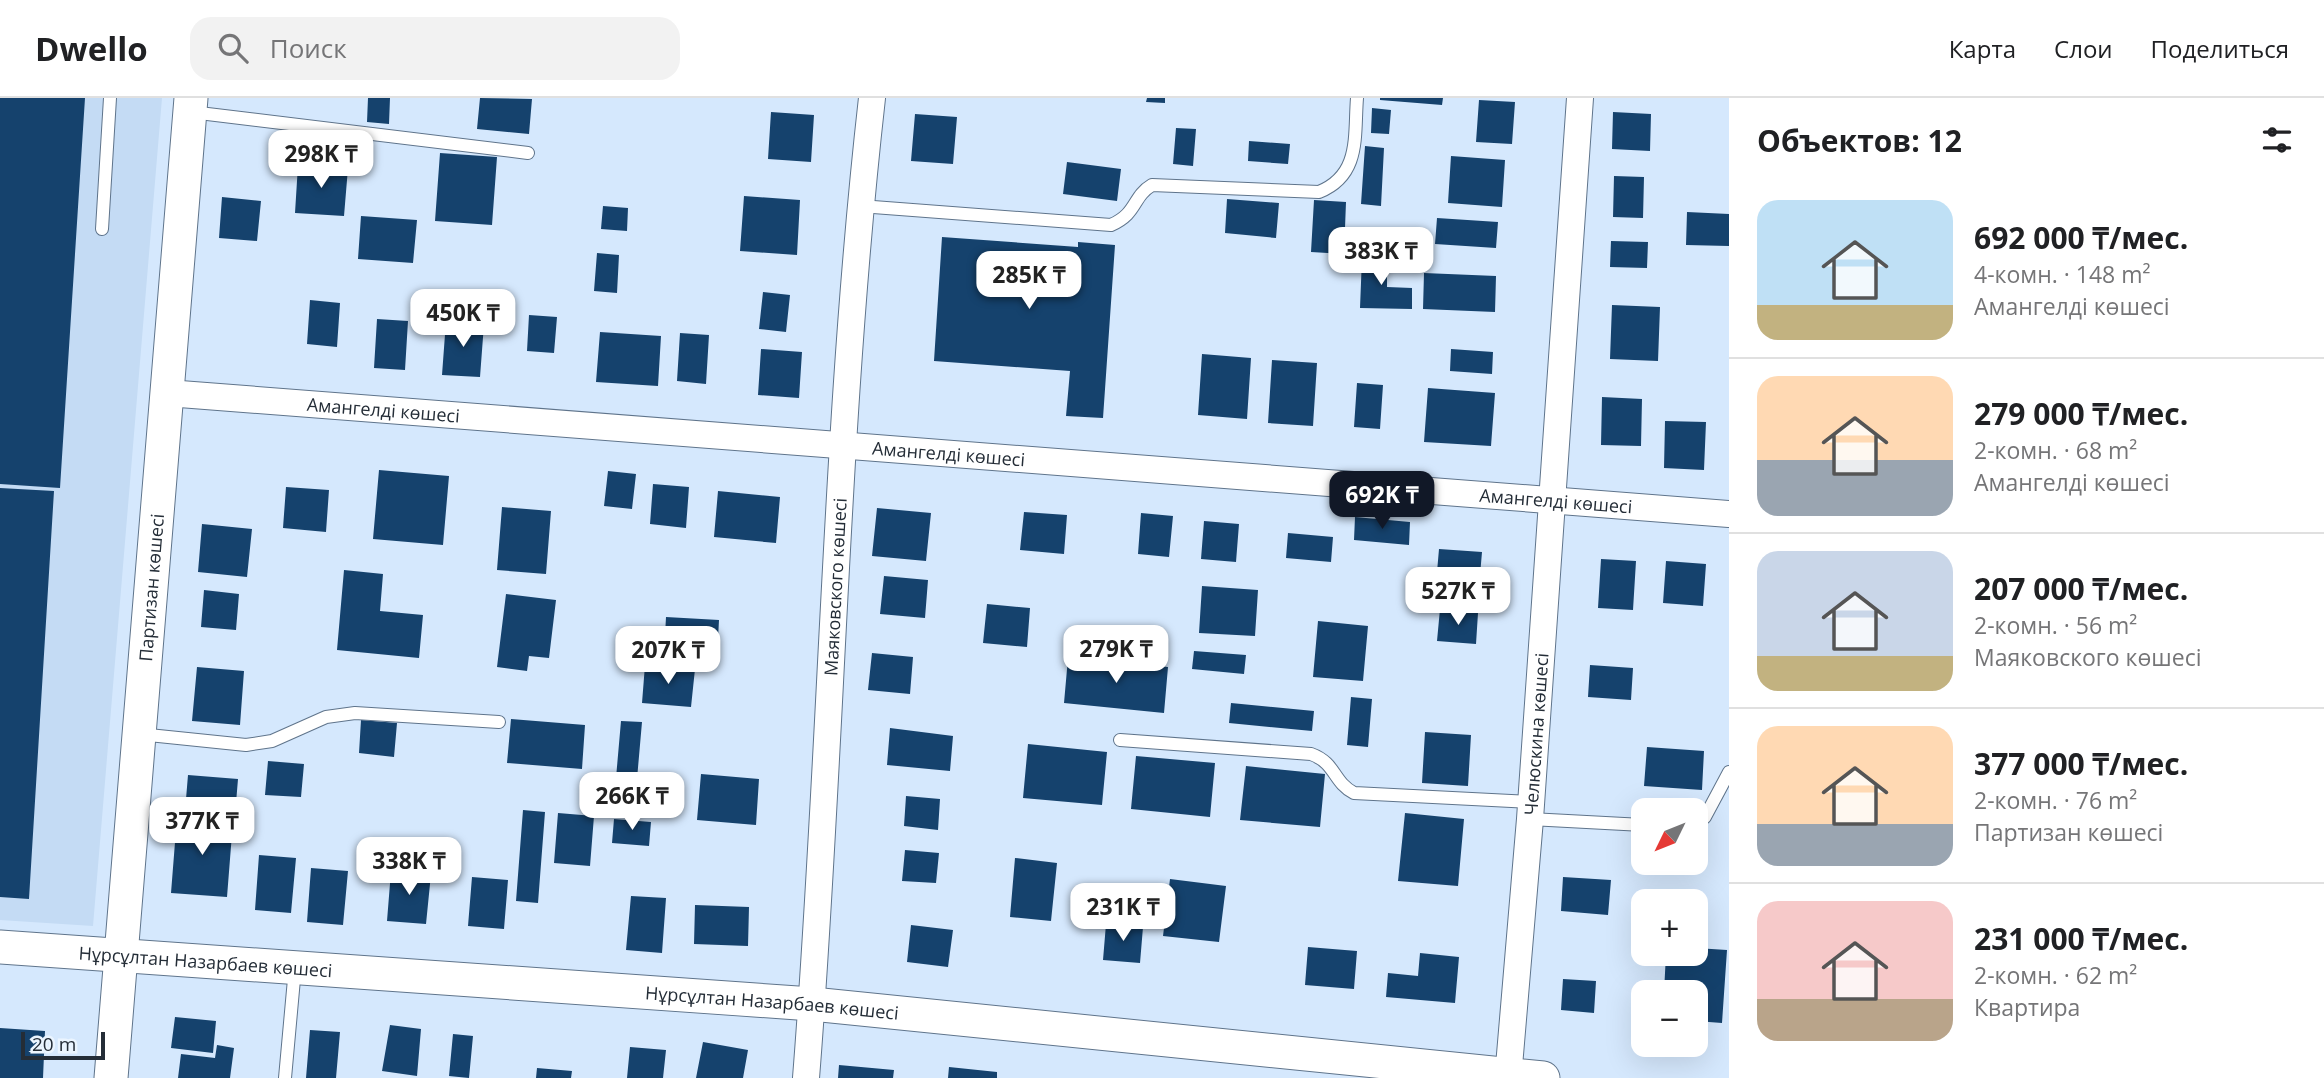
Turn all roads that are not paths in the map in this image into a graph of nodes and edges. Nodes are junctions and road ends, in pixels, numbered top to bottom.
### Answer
1 (110, 98) edge
2 (872, 98) edge
3 (1357, 98) edge
4 (1580, 98) edge
5 (190, 105) edge
6 (528, 153) dead end
7 (860, 206) junction
8 (102, 229) dead end
9 (167, 393) junction
10 (842, 444) junction
11 (1551, 499) junction
12 (1729, 514) edge
13 (499, 722) dead end
14 (139, 734) junction
15 (1120, 740) dead end
16 (1729, 772) edge
17 (1708, 810) edge
18 (1530, 811) junction
19 (1631, 824) edge
20 (0, 947) edge
21 (121, 955) junction
22 (295, 968) junction
23 (812, 1004) junction
24 (1508, 1077) edge
25 (111, 1078) edge
26 (285, 1078) edge
27 (806, 1078) edge
28 (1543, 1078) edge

1 - 8 lane
2 - 7 street, Маяковского көшесі
3 - 7 lane
4 - 11 street, Челюскина көшесі
5 - 6 lane
5 - 9 street, Партизан көшесі
7 - 10 street, Маяковского көшесі
9 - 10 street, Амангелді көшесі
9 - 14 street, Партизан көшесі
10 - 11 street, Амангелді көшесі
10 - 23 street, Маяковского көшесі
11 - 12 street, Амангелді көшесі
11 - 18 street, Челюскина көшесі
13 - 14 lane
14 - 21 street, Партизан көшесі
15 - 18 lane
16 - 17 lane
18 - 19 lane
18 - 24 street, Челюскина көшесі
20 - 21 street, Нұрсұлтан Назарбаев көшесі
21 - 22 street, Нұрсұлтан Назарбаев көшесі
21 - 25 street, Партизан көшесі
22 - 23 street, Нұрсұлтан Назарбаев көшесі
22 - 26 lane
23 - 24 street, Нұрсұлтан Назарбаев көшесі
23 - 27 street, Маяковского көшесі
24 - 28 street, Нұрсұлтан Назарбаев көшесі

